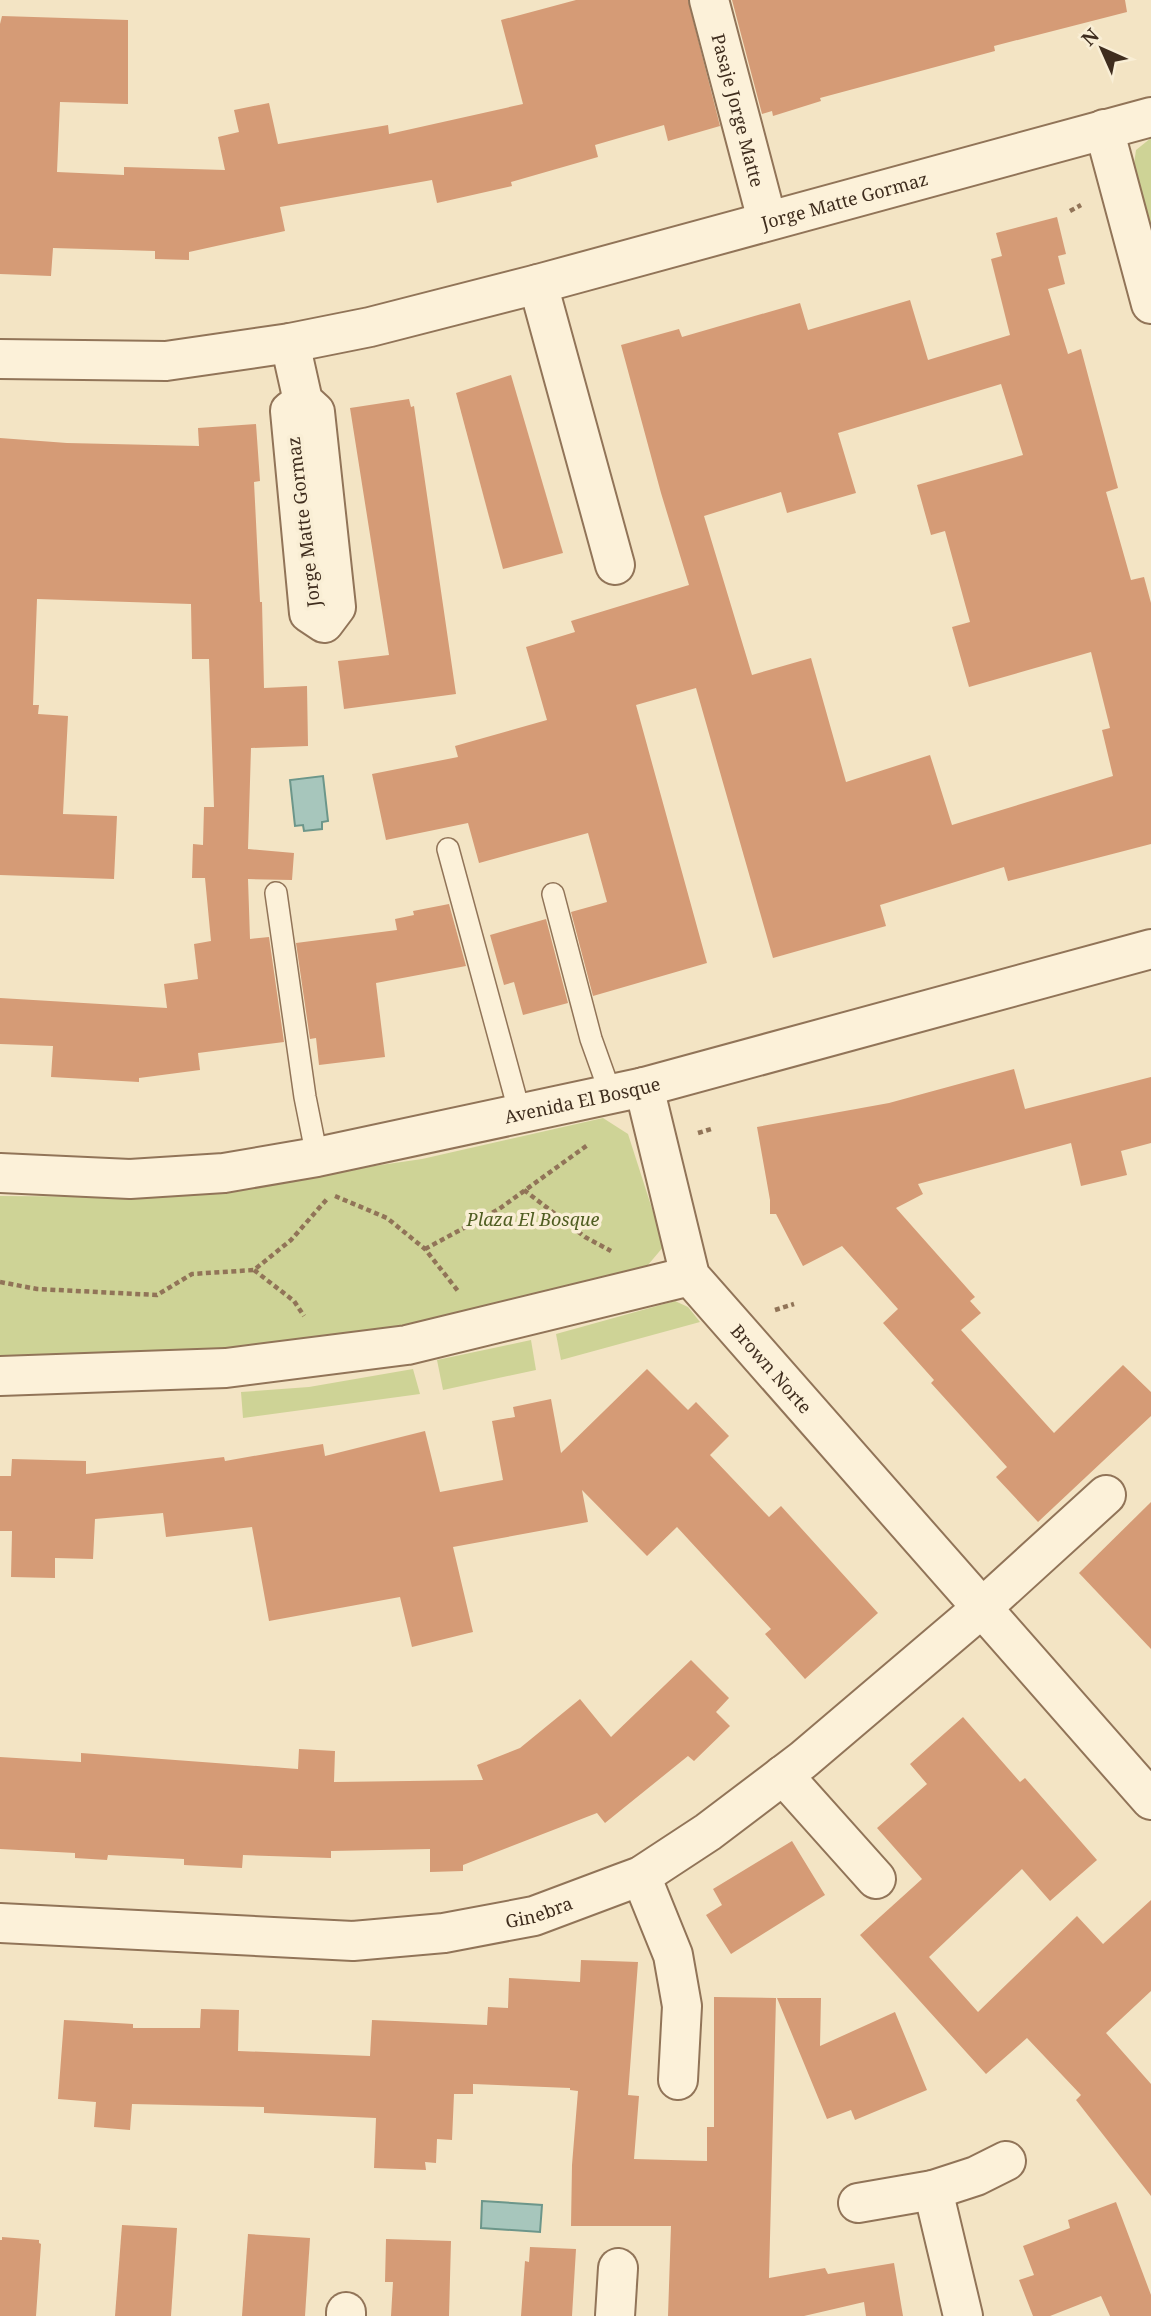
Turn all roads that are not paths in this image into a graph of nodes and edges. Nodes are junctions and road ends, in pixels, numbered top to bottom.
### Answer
1 (709, 0) edge
2 (1151, 117) edge
3 (1104, 129) junction
4 (767, 220) junction
5 (538, 284) junction
6 (1151, 304) edge
7 (290, 343) junction
8 (0, 359) edge
9 (303, 401) dead end
10 (615, 565) dead end
11 (448, 849) dead end
12 (276, 893) dead end
13 (553, 894) dead end
14 (1151, 949) edge
15 (627, 1091) junction
16 (520, 1114) junction
17 (317, 1157) junction
18 (0, 1173) edge
19 (690, 1276) junction
20 (0, 1376) edge
21 (1106, 1495) dead end
22 (983, 1607) junction
23 (783, 1775) junction
24 (1151, 1800) edge
25 (641, 1876) junction
26 (876, 1879) dead end
27 (0, 1923) edge
28 (678, 2080) dead end
29 (1006, 2161) dead end
30 (933, 2190) junction
31 (858, 2203) dead end
32 (618, 2268) dead end
33 (615, 2316) edge
34 (963, 2316) edge

1 - 4 street, Pasaje Jorge Matte
2 - 3 street, Jorge Matte Gormaz
3 - 4 street, Jorge Matte Gormaz
3 - 6 street
4 - 5 street, Jorge Matte Gormaz
5 - 7 street, Jorge Matte Gormaz
5 - 10 street
7 - 8 street, Jorge Matte Gormaz
7 - 9 street
11 - 16 lane
12 - 17 lane
13 - 15 lane
14 - 15 street, Avenida El Bosque
15 - 16 street, Avenida El Bosque
15 - 19 street, Brown Norte
16 - 17 street, Avenida El Bosque
17 - 18 street, Avenida El Bosque
19 - 20 street
19 - 22 street, Brown Norte
21 - 22 street
22 - 23 street, Ginebra
22 - 24 street, Brown Norte
23 - 25 street, Ginebra
23 - 26 street
25 - 27 street, Ginebra
25 - 28 street
29 - 30 street
30 - 31 street
30 - 34 street
32 - 33 street

